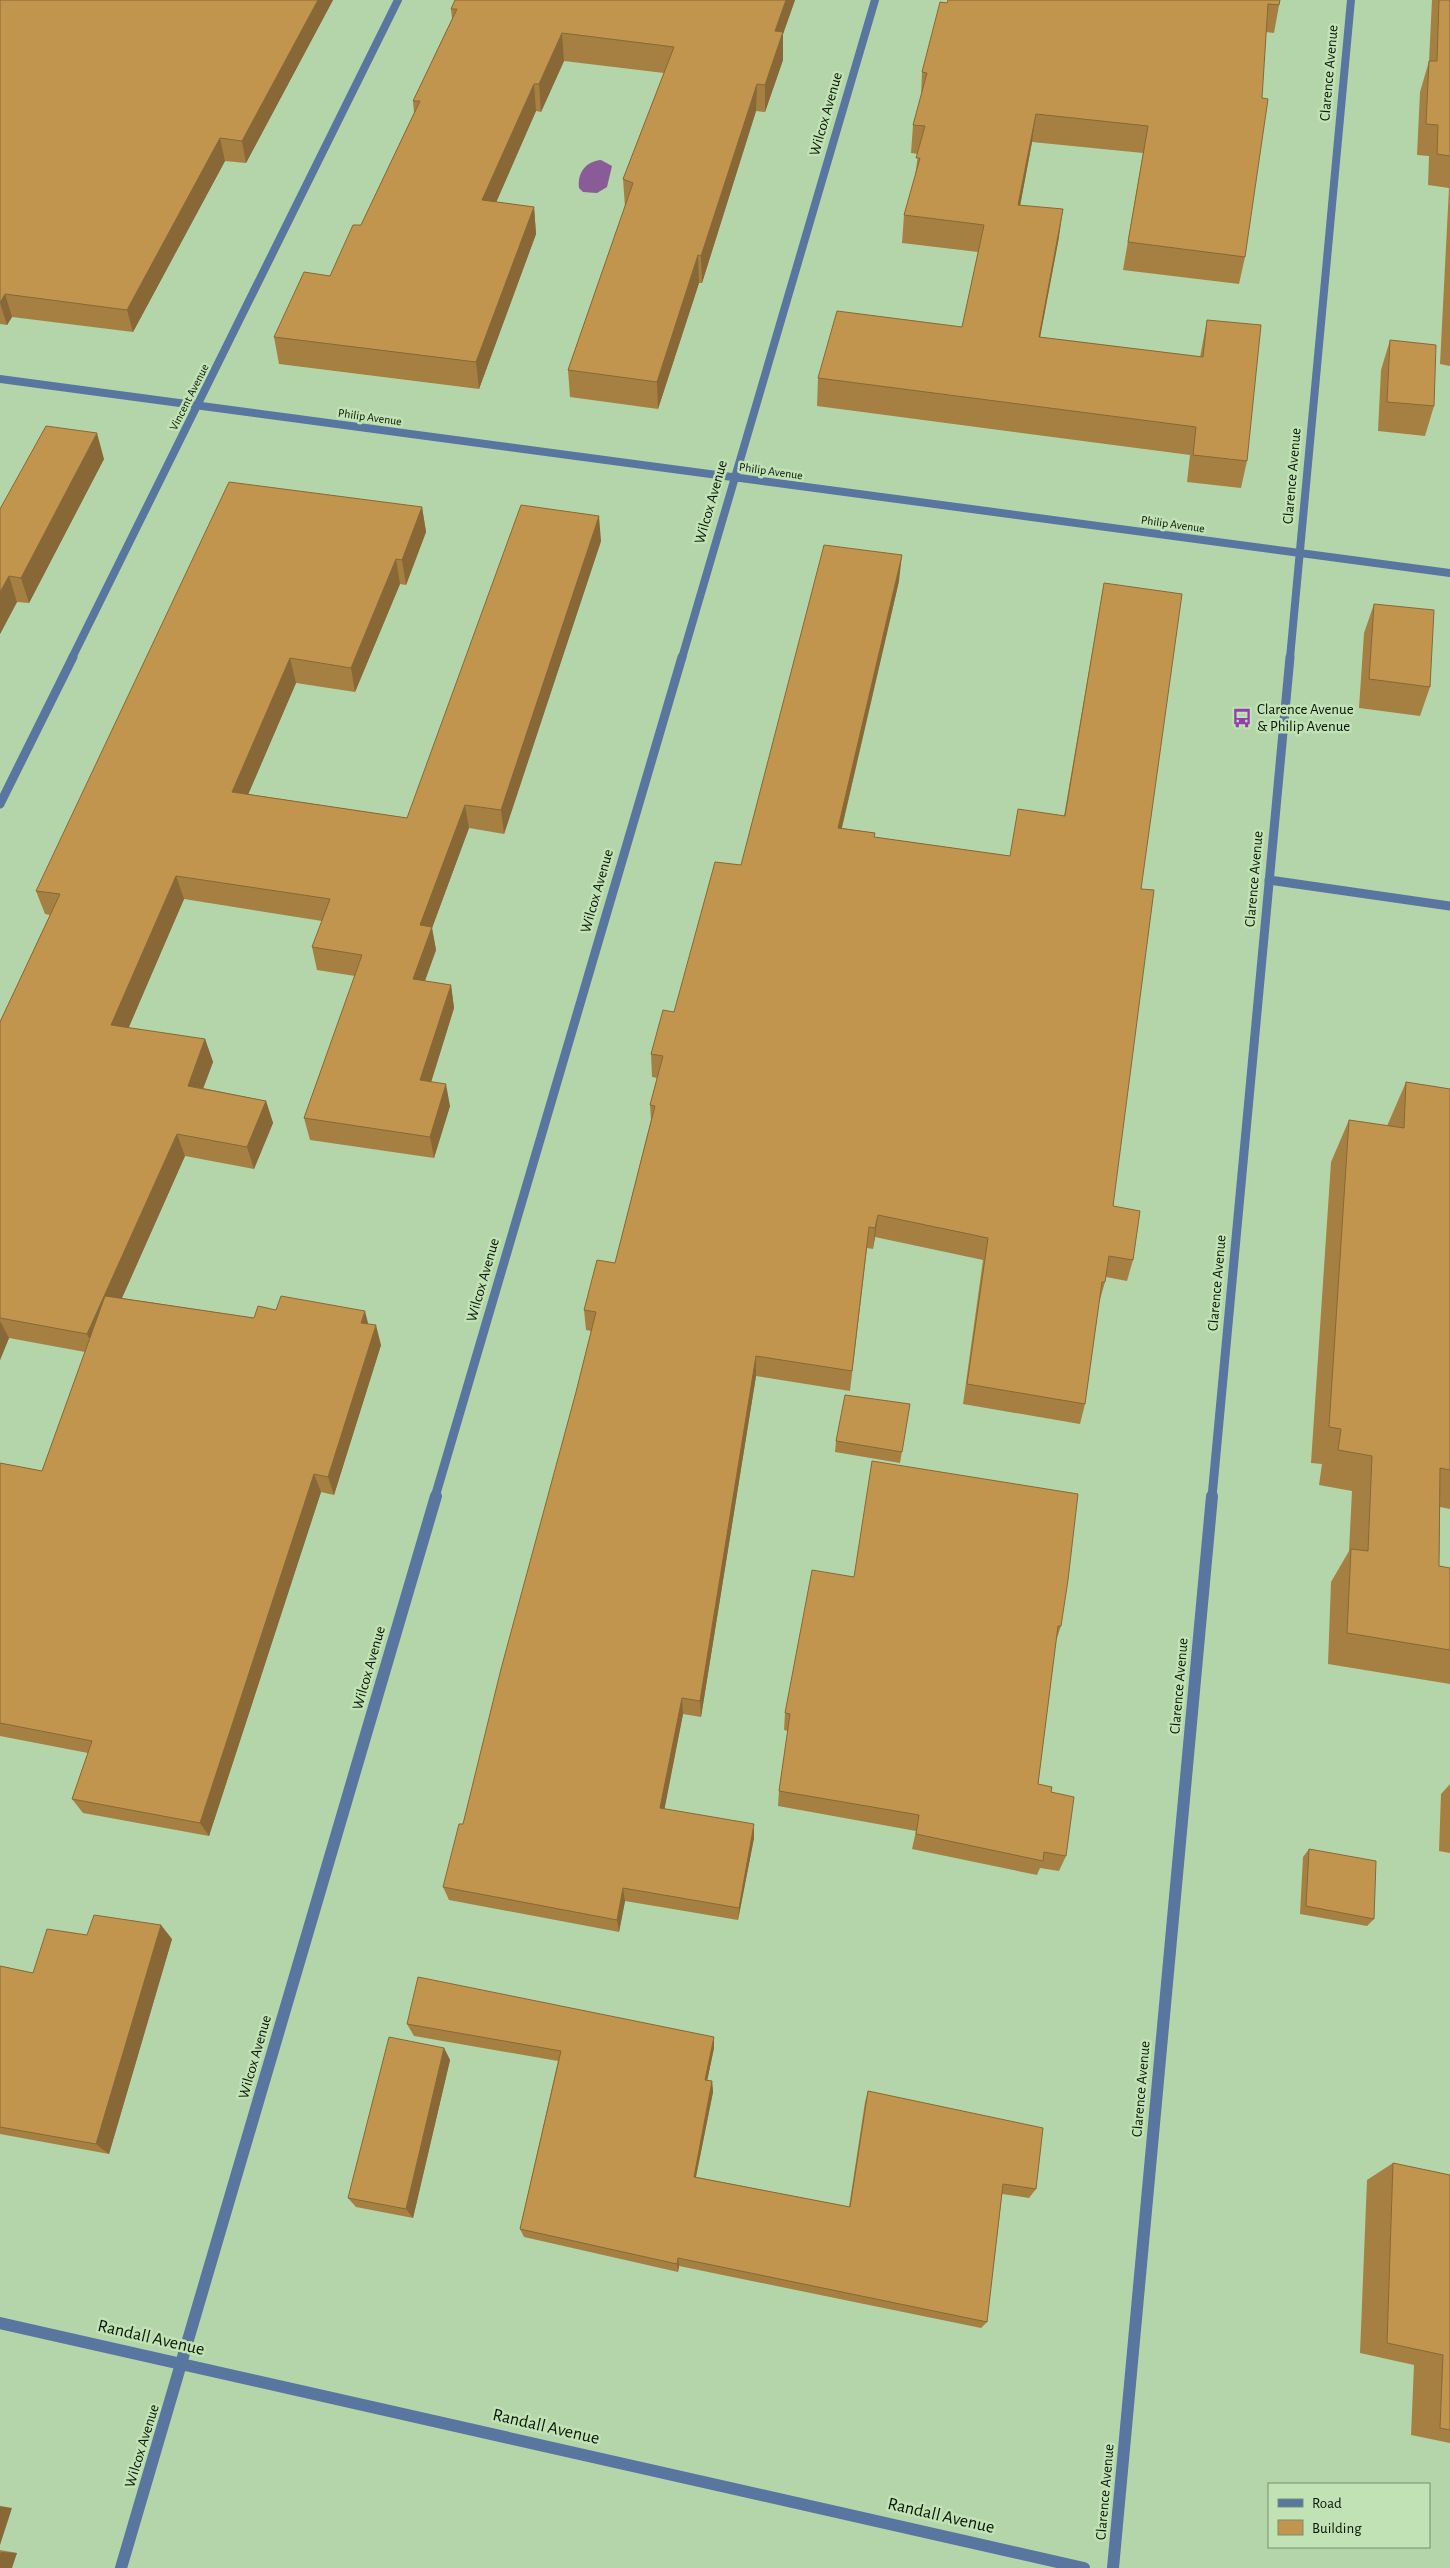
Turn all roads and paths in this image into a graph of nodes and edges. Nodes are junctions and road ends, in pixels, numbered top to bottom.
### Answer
1 (398, 0) edge
2 (875, 0) edge
3 (1351, 0) edge
4 (0, 379) edge
5 (197, 406) junction
6 (734, 477) junction
7 (1300, 552) junction
8 (1450, 572) edge
9 (0, 804) edge
10 (1269, 880) junction
11 (1450, 906) edge
12 (0, 2323) edge
13 (182, 2364) junction
14 (121, 2568) edge
15 (1084, 2568) edge
16 (1113, 2568) edge

1 - 5 street, Vincent Avenue
2 - 6 street, Wilcox Avenue
3 - 7 street, Clarence Avenue
4 - 5 street, Philip Avenue
5 - 6 street, Philip Avenue
5 - 9 street, Vincent Avenue
6 - 7 street, Philip Avenue
6 - 13 street, Wilcox Avenue
7 - 8 street, Philip Avenue
7 - 10 street, Clarence Avenue
10 - 11 street
10 - 16 street, Clarence Avenue
12 - 13 street, Randall Avenue
13 - 14 street, Wilcox Avenue
13 - 15 street, Randall Avenue

